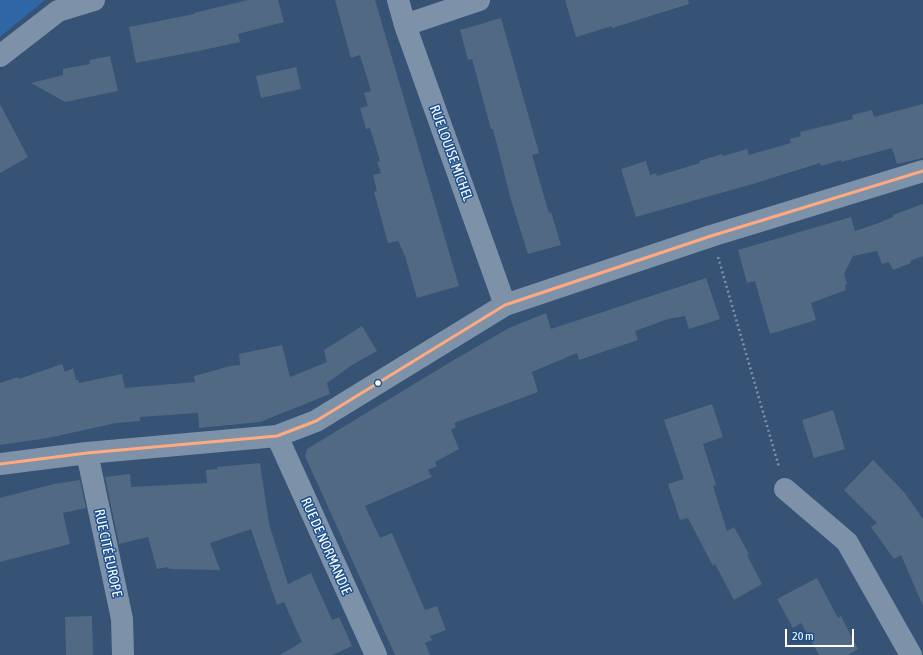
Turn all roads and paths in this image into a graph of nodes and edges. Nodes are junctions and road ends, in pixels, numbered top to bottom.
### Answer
1 (94, 0) edge
2 (398, 0) edge
3 (479, 0) edge
4 (405, 25) junction
5 (0, 56) edge
6 (923, 171) edge
7 (712, 236) junction
8 (505, 305) junction
9 (277, 436) junction
10 (87, 453) junction
11 (0, 464) edge
12 (785, 489) joint
13 (123, 655) edge
14 (376, 655) edge
15 (911, 655) edge

1 - 5 street
2 - 4 street, RUE LOUISE MICHEL
3 - 4 street
4 - 8 street, RUE LOUISE MICHEL
6 - 7 street
7 - 8 street
7 - 12 path
8 - 9 street
9 - 10 street
9 - 14 street, RUE DE NORMANDIE
10 - 11 street
10 - 13 street, RUE CITÉ EUROPE
12 - 15 street

